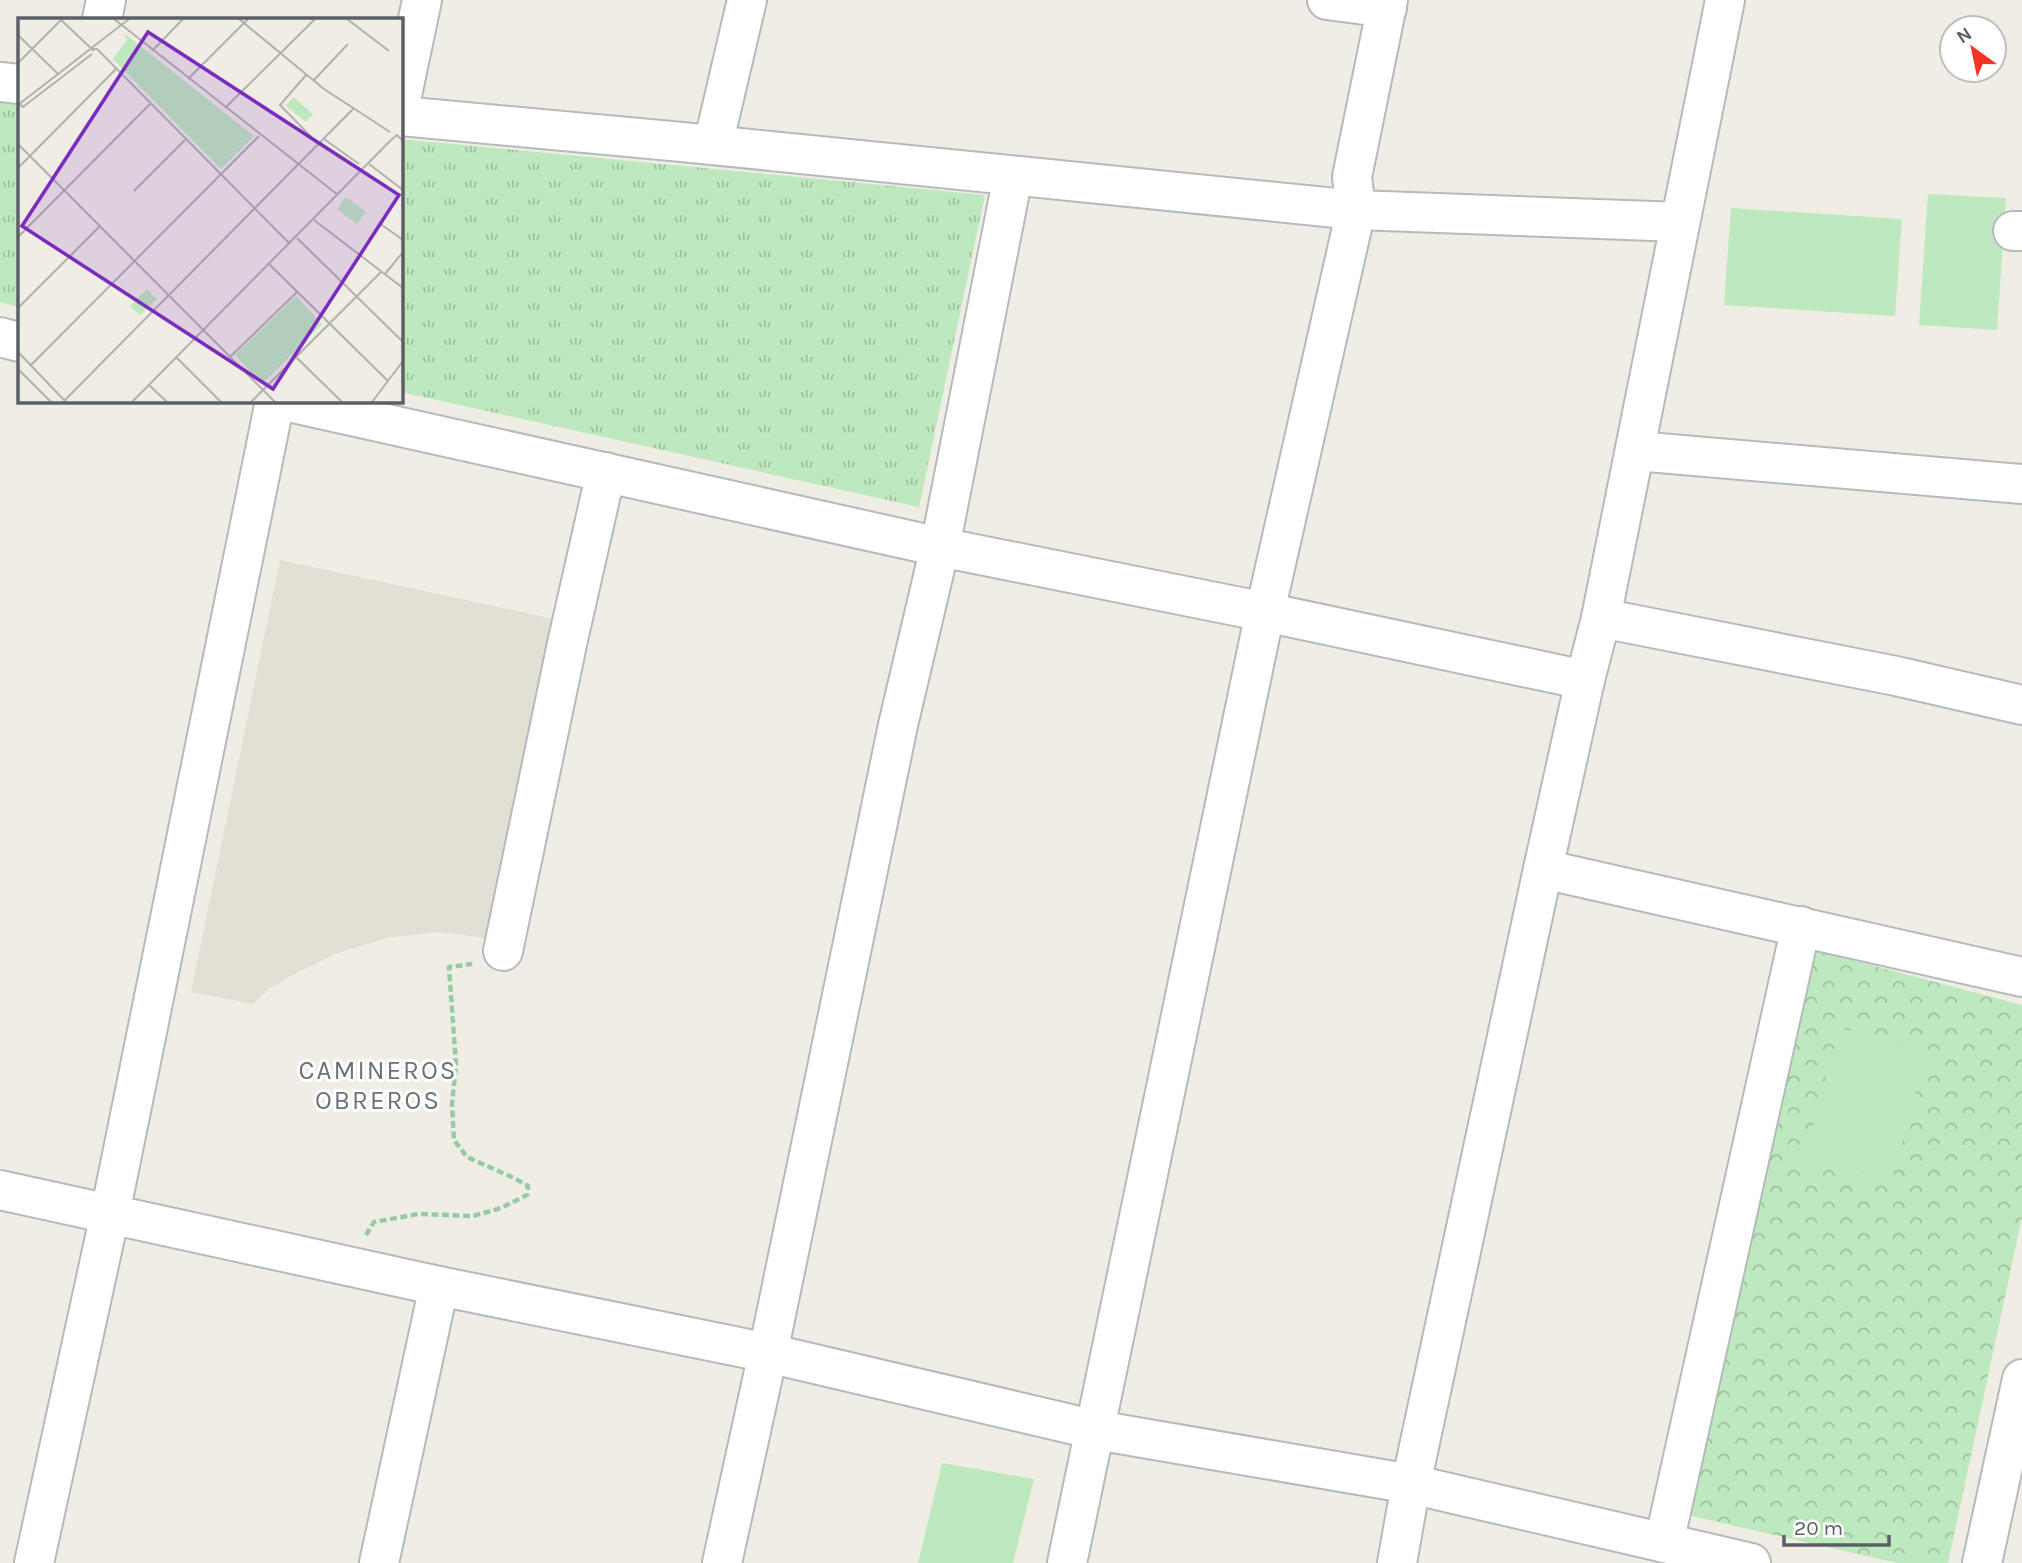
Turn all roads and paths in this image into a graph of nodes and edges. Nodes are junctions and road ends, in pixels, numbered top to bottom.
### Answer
1 (106, 0) edge
2 (422, 0) edge
3 (747, 0) edge
4 (1327, 0) edge
5 (1725, 0) edge
6 (1387, 4) edge
7 (102, 18) edge
8 (0, 82) edge
9 (18, 84) edge
10 (402, 95) edge
11 (402, 116) edge
12 (713, 145) junction
13 (1013, 176) junction
14 (1356, 210) junction
15 (1680, 222) junction
16 (0, 337) edge
17 (18, 342) edge
18 (275, 402) edge
19 (289, 402) edge
20 (1636, 451) junction
21 (606, 472) junction
22 (2022, 484) edge
23 (940, 547) junction
24 (1265, 612) junction
25 (1601, 618) junction
26 (1585, 680) junction
27 (2022, 705) edge
28 (1543, 869) junction
29 (1801, 926) junction
30 (503, 950) joint
31 (2022, 977) edge
32 (0, 1190) edge
33 (110, 1214) junction
34 (360, 1244) dead end
35 (439, 1286) junction
36 (768, 1353) junction
37 (2022, 1379) edge
38 (1096, 1430) junction
39 (1411, 1485) junction
40 (1664, 1543) junction
41 (34, 1563) edge
42 (379, 1563) edge
43 (722, 1563) edge
44 (1066, 1563) edge
45 (1396, 1563) edge
46 (1751, 1563) edge
47 (1982, 1563) edge

1 - 7 street
2 - 10 street
3 - 12 street
4 - 6 street
5 - 15 street
6 - 14 street
8 - 9 street
11 - 12 street
12 - 13 street
13 - 14 street
13 - 23 street
14 - 15 street
14 - 24 street
15 - 20 street
16 - 17 street
18 - 33 street
19 - 21 street
20 - 22 street
20 - 25 street
21 - 23 street
21 - 30 street
23 - 24 street
23 - 36 street
24 - 26 street
24 - 38 street
25 - 26 street
25 - 27 street
26 - 28 street
28 - 29 street
28 - 39 street
29 - 31 street
29 - 40 street
30 - 34 path
32 - 33 street
33 - 35 street
33 - 41 street
35 - 36 street
35 - 42 street
36 - 38 street
36 - 43 street
37 - 47 street
38 - 39 street
38 - 44 street
39 - 40 street
39 - 45 street
40 - 46 street

